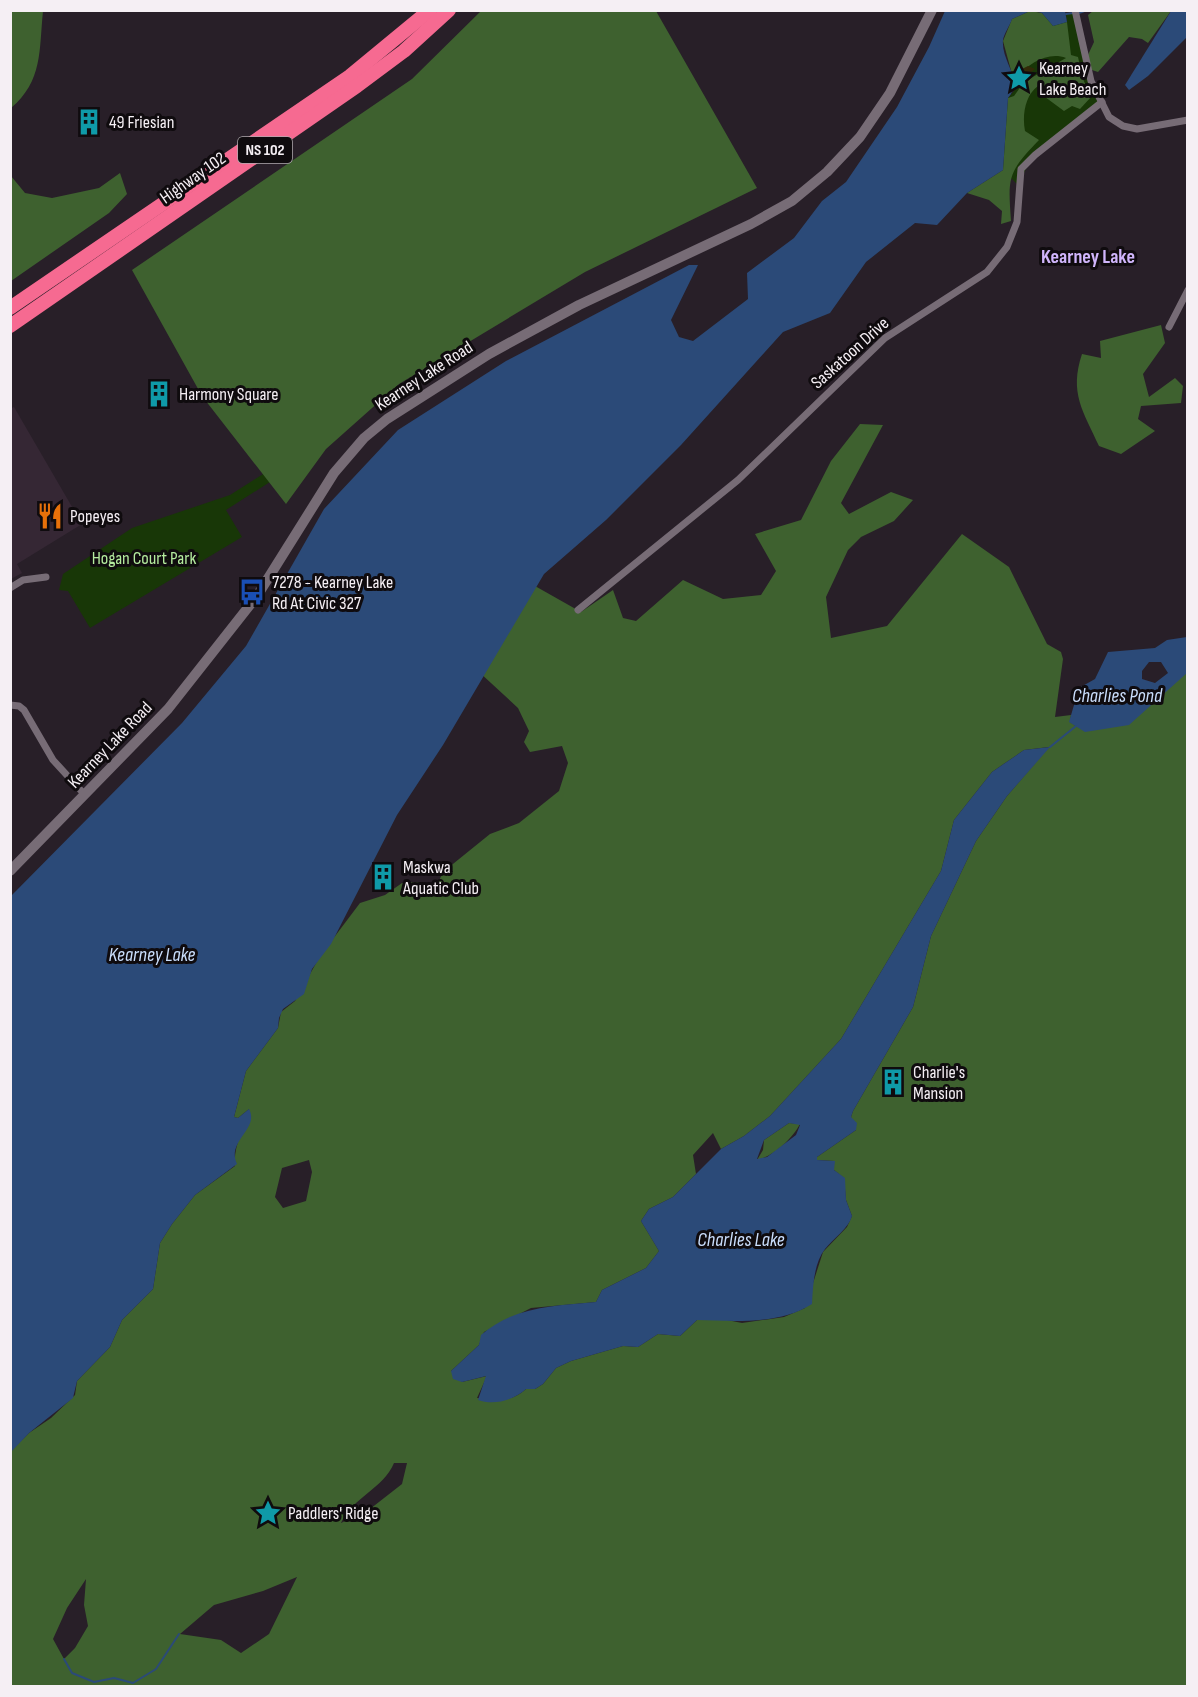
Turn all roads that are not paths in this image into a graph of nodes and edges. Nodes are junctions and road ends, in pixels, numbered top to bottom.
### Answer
1 (430, 10) edge
2 (450, 10) edge
3 (932, 10) edge
4 (1075, 10) edge
5 (1102, 102) junction
6 (1188, 120) edge
7 (67, 269) junction
8 (75, 281) junction
9 (1188, 290) edge
10 (10, 301) edge
11 (10, 308) edge
12 (10, 326) edge
13 (1169, 327) dead end
14 (10, 338) edge
15 (46, 577) dead end
16 (10, 588) edge
17 (578, 610) dead end
18 (10, 705) edge
19 (85, 795) junction
20 (10, 871) edge

1 - 7 highway, Highway 102 / NS 102
2 - 8 highway, Highway 102 / NS 102
3 - 19 main road, Kearney Lake Road
4 - 5 street
5 - 6 street
5 - 17 street, Saskatoon Drive
7 - 10 highway
7 - 11 highway, Highway 102 / NS 102
8 - 12 highway, Highway 102 / NS 102
8 - 14 highway
9 - 13 street
15 - 16 street
18 - 19 street
19 - 20 main road, Kearney Lake Road

